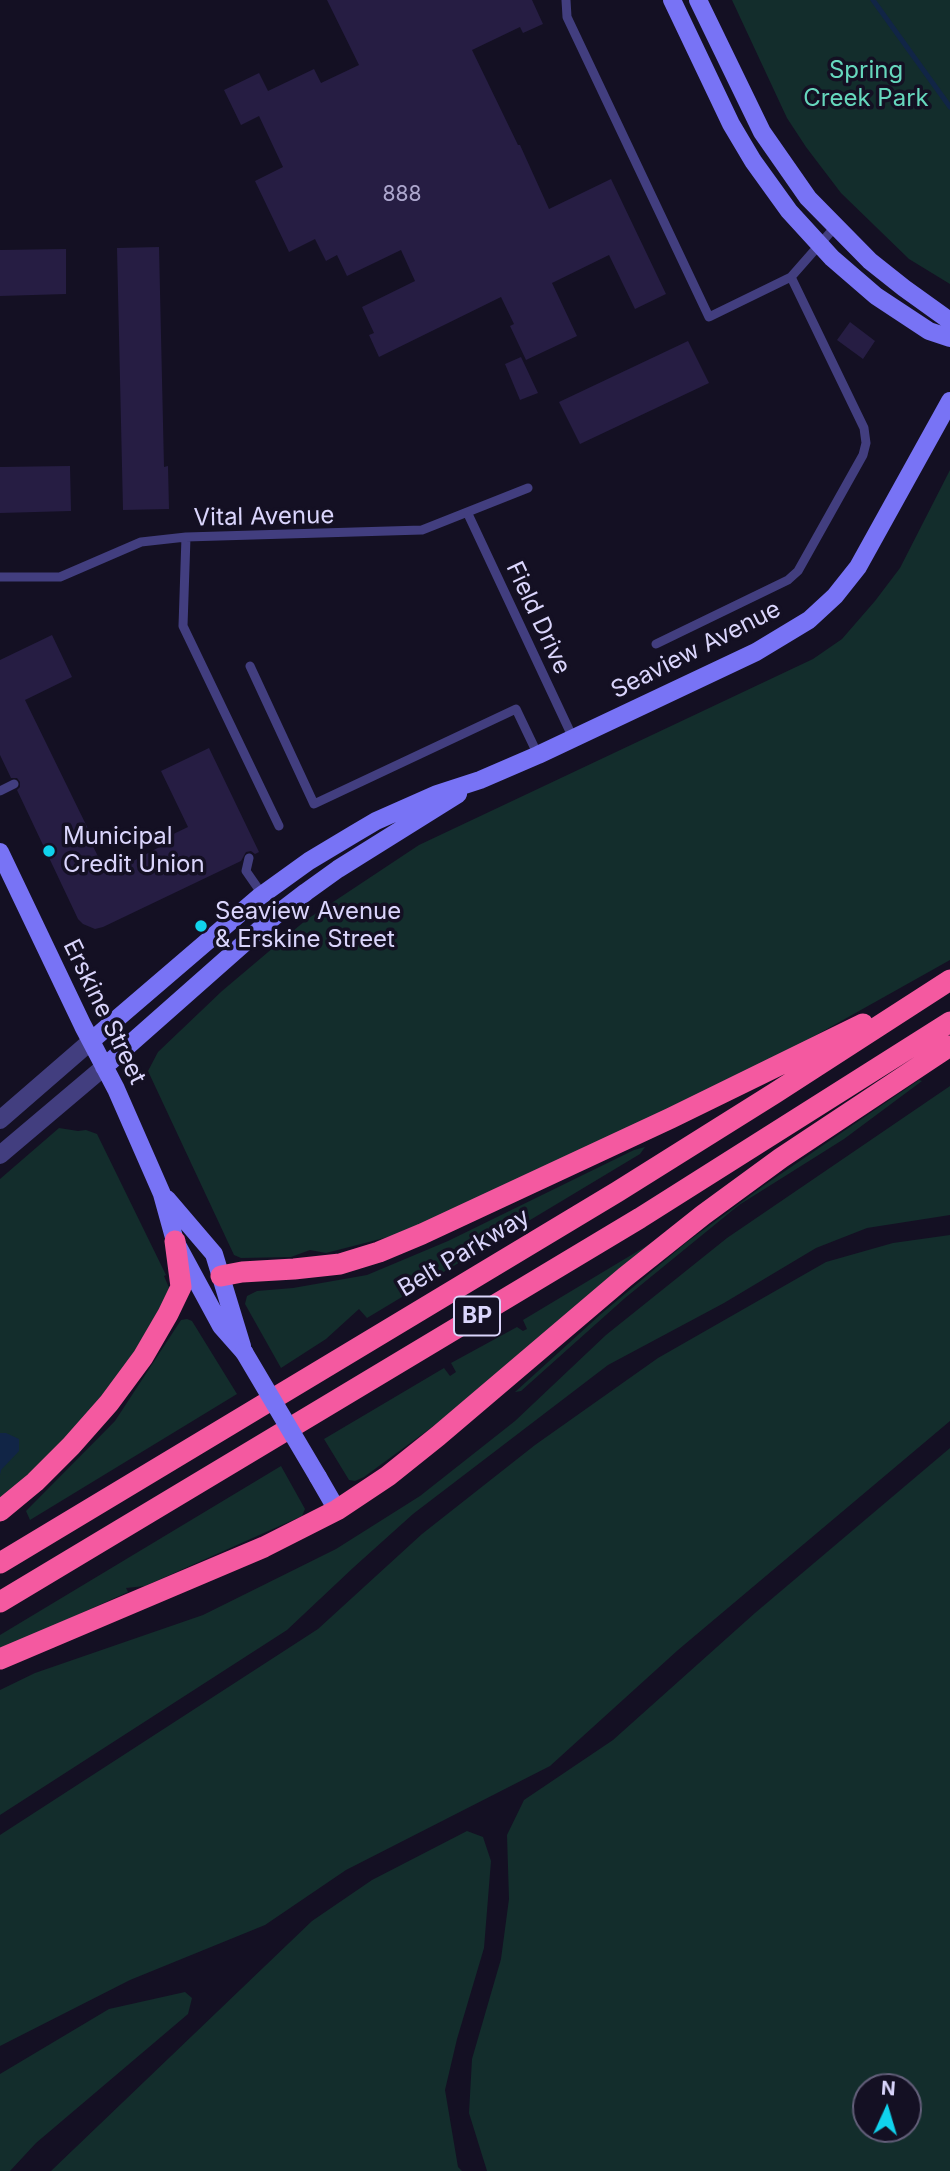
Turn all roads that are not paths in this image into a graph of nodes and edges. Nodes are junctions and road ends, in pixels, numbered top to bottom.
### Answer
1 (566, 0) edge
2 (672, 0) edge
3 (698, 0) edge
4 (835, 227) junction
5 (818, 244) junction
6 (791, 277) junction
7 (950, 321) edge
8 (950, 338) edge
9 (950, 401) edge
10 (528, 488) dead end
11 (467, 514) junction
12 (186, 537) junction
13 (0, 577) edge
14 (656, 644) dead end
15 (250, 666) dead end
16 (573, 738) junction
17 (538, 755) junction
18 (480, 780) junction
19 (14, 784) dead end
20 (0, 791) edge
21 (279, 826) dead end
22 (0, 852) edge
23 (248, 858) dead end
24 (237, 863) dead end
25 (246, 871) junction
26 (262, 894) junction
27 (950, 980) edge
28 (929, 994) junction
29 (950, 1022) edge
30 (90, 1041) junction
31 (950, 1046) edge
32 (104, 1067) junction
33 (0, 1120) edge
34 (0, 1155) edge
35 (162, 1194) junction
36 (175, 1241) junction
37 (221, 1276) junction
38 (244, 1352) junction
39 (337, 1510) junction
40 (0, 1511) edge
41 (0, 1563) edge
42 (0, 1602) edge
43 (0, 1659) edge

1 - 6 lane
2 - 5 main road
3 - 4 main road
4 - 5 lane
4 - 7 main road
5 - 6 lane
5 - 8 main road
6 - 14 lane
9 - 16 main road, Seaview Avenue
10 - 11 lane, Vital Avenue
11 - 12 lane, Vital Avenue
11 - 16 lane, Field Drive
12 - 13 lane, Vital Avenue
12 - 21 lane
15 - 17 lane
16 - 17 main road, Seaview Avenue
17 - 18 main road, Seaview Avenue
18 - 26 main road, Seaview Avenue
18 - 32 main road, Seaview Avenue
19 - 20 lane
22 - 30 main road, Erskine Street
23 - 25 lane
24 - 25 lane
25 - 26 lane
26 - 30 main road, Seaview Avenue
27 - 28 highway, Belt Parkway / BP
28 - 37 highway
28 - 41 highway, Belt Parkway / BP
29 - 42 highway, BP
30 - 32 main road, Erskine Street
30 - 33 street
31 - 39 highway
32 - 34 street
32 - 35 main road, Erskine Street
35 - 36 main road, Erskine Street
35 - 37 main road, Erskine Street
36 - 38 main road, Erskine Street
36 - 40 highway
37 - 38 main road, Erskine Street
38 - 39 main road, Erskine Street, bridge
39 - 43 highway

